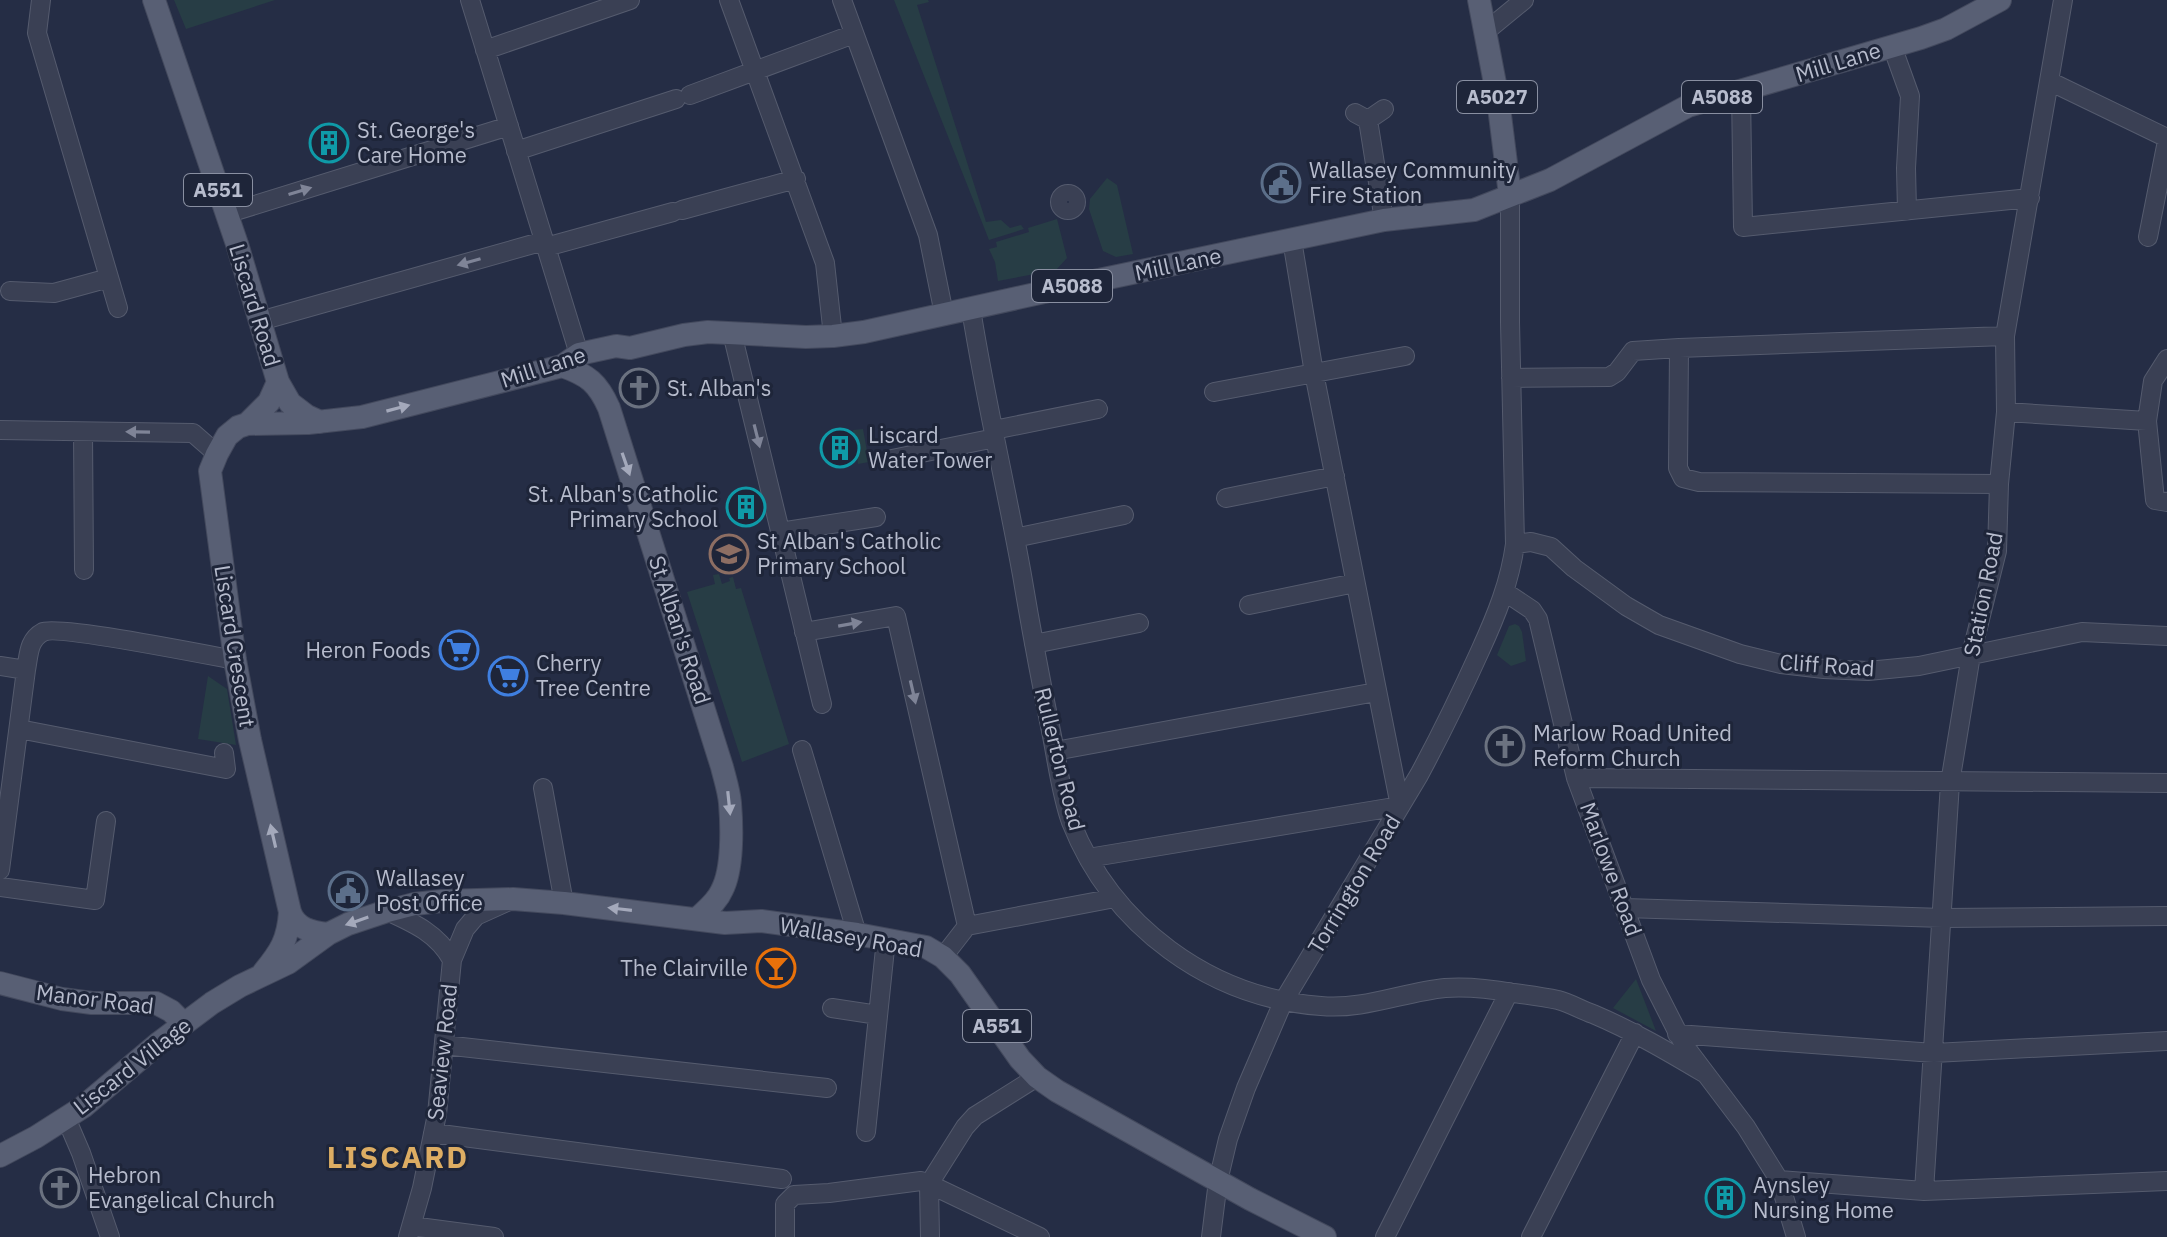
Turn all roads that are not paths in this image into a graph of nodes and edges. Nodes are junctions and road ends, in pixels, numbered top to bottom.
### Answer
1 (41, 0) edge
2 (154, 0) edge
3 (470, 0) edge
4 (630, 0) edge
5 (729, 0) edge
6 (842, 0) edge
7 (1479, 0) edge
8 (1524, 0) edge
9 (2000, 0) edge
10 (2063, 0) edge
11 (1485, 32) junction
12 (854, 34) junction
13 (1892, 46) junction
14 (485, 50) junction
15 (755, 70) junction
16 (2051, 82) junction
17 (1741, 92) junction
18 (1384, 109) dead end
19 (509, 126) junction
20 (2165, 133) edge
21 (516, 151) junction
22 (796, 179) junction
23 (1510, 195) junction
24 (2030, 198) junction
25 (1907, 211) junction
26 (226, 214) junction
27 (1384, 220) junction
28 (2148, 237) dead end
29 (1292, 240) junction
30 (545, 244) junction
31 (109, 278) junction
32 (10, 291) dead end
33 (118, 308) dead end
34 (971, 309) junction
35 (944, 314) junction
36 (260, 321) junction
37 (732, 333) junction
38 (833, 336) junction
39 (2005, 336) junction
40 (630, 348) junction
41 (1679, 348) junction
42 (1405, 356) dead end
43 (2167, 359) edge
44 (570, 360) junction
45 (1314, 373) junction
46 (1511, 378) junction
47 (278, 382) junction
48 (601, 390) junction
49 (1214, 392) dead end
50 (1098, 409) dead end
51 (2006, 412) junction
52 (2147, 421) junction
53 (321, 422) junction
54 (247, 424) junction
55 (0, 430) edge
56 (83, 432) junction
57 (995, 434) junction
58 (217, 454) junction
59 (892, 459) dead end
60 (1335, 476) junction
61 (1999, 484) junction
62 (1226, 498) dead end
63 (2136, 498) dead end
64 (2161, 501) edge
65 (1124, 515) dead end
66 (876, 517) dead end
67 (780, 532) junction
68 (1015, 538) junction
69 (1515, 544) junction
70 (84, 570) dead end
71 (1355, 583) junction
72 (1505, 592) junction
73 (1249, 605) dead end
74 (1139, 623) dead end
75 (804, 632) junction
76 (2167, 636) edge
77 (1034, 644) junction
78 (1971, 655) junction
79 (235, 660) junction
80 (0, 666) edge
81 (26, 670) junction
82 (1376, 692) junction
83 (822, 704) dead end
84 (19, 729) junction
85 (802, 750) dead end
86 (1055, 751) junction
87 (224, 753) dead end
88 (1576, 778) junction
89 (1950, 783) junction
90 (2167, 783) edge
91 (543, 788) dead end
92 (1400, 806) junction
93 (106, 821) dead end
94 (1088, 858) junction
95 (1, 861) edge
96 (727, 875) junction
97 (0, 887) edge
98 (1115, 898) junction
99 (513, 899) junction
100 (564, 903) junction
101 (1625, 908) junction
102 (387, 911) junction
103 (290, 912) junction
104 (2167, 916) edge
105 (698, 918) junction
106 (1943, 918) junction
107 (761, 921) junction
108 (967, 926) junction
109 (328, 934) junction
110 (857, 934) junction
111 (886, 939) junction
112 (943, 957) junction
113 (452, 960) junction
114 (263, 974) junction
115 (0, 983) edge
116 (1509, 992) junction
117 (1283, 1002) junction
118 (832, 1008) dead end
119 (878, 1015) junction
120 (184, 1024) junction
121 (1635, 1033) junction
122 (1677, 1034) junction
123 (2167, 1041) edge
124 (444, 1045) junction
125 (1934, 1053) junction
126 (1704, 1073) junction
127 (1037, 1077) junction
128 (827, 1088) dead end
129 (66, 1118) junction
130 (866, 1132) dead end
131 (433, 1133) junction
132 (0, 1156) edge
133 (1779, 1180) junction
134 (1218, 1181) junction
135 (2167, 1181) edge
136 (929, 1184) junction
137 (776, 1189) junction
138 (1924, 1191) junction
139 (410, 1231) edge
140 (1030, 1235) edge
141 (110, 1237) edge
142 (494, 1237) edge
143 (785, 1237) edge
144 (930, 1237) edge
145 (1211, 1237) edge
146 (1325, 1237) edge
147 (1385, 1237) edge
148 (1531, 1237) edge
149 (1796, 1237) edge

1 - 31 street
2 - 26 main road, Liscard Road / A551
3 - 14 street
4 - 14 street
5 - 15 street
6 - 12 street
7 - 11 main road, A5027
8 - 11 street
9 - 13 main road, Mill Lane / A5088
10 - 16 street, Station Road
11 - 23 main road, A5027
12 - 15 street
12 - 35 street
13 - 17 main road, Mill Lane / A5088
13 - 25 street
14 - 19 street
15 - 21 street
15 - 22 street
16 - 20 street
16 - 24 street, Station Road
17 - 23 main road, Mill Lane / A5088
17 - 25 street
18 - 27 street
19 - 21 street
26 -> 19 street
20 - 28 street
21 - 30 street
22 - 30 street
22 - 38 street
23 - 27 main road, Mill Lane / A5088
23 - 46 street
24 - 25 street
24 - 39 street, Station Road
26 - 36 main road, Liscard Road / A551
27 - 29 main road, Mill Lane / A5088
29 - 34 main road, Mill Lane / A5088
29 - 45 street
30 -> 36 street
30 - 44 street
31 - 32 street
31 - 33 street
34 - 35 main road, Mill Lane / A5088
34 - 57 street, Rullerton Road
35 - 38 main road, Mill Lane / A5088
36 - 47 main road, Liscard Road / A551
37 - 38 main road, Mill Lane / A5088
37 - 40 main road, Mill Lane / A5088
37 -> 67 street
39 - 41 street
39 - 51 street, Station Road
40 - 44 main road, Mill Lane / A5088
40 - 48 main road
41 - 46 street
41 - 61 street
42 - 45 street
43 - 52 street
44 - 48 main road
53 -> 44 main road, Mill Lane
45 - 49 street
45 - 60 street
46 - 69 street
47 - 53 main road, Liscard Road / A551
47 - 54 main road, Liscard Road
48 -> 96 main road, St Alban's Road
50 - 57 street
51 - 52 street
51 - 61 street, Station Road
52 - 64 street
53 - 54 main road, Mill Lane
54 - 58 main road
55 - 56 street
58 -> 56 street
56 - 70 street
57 - 59 street
57 - 68 street, Rullerton Road
58 - 79 main road, Liscard Crescent
60 - 62 street
60 - 71 street
61 - 78 street, Station Road
63 - 64 street
65 - 68 street
66 - 67 street
67 - 75 street
68 - 77 street, Rullerton Road
69 - 72 street
69 - 78 street, Cliff Road
71 - 73 street
71 - 82 street
72 - 88 street, Marlowe Road
72 - 92 street, Torrington Road
74 - 77 street
75 - 83 street
75 -> 108 street
76 - 78 street, Cliff Road
77 - 86 street, Rullerton Road
78 - 89 street, Station Road
79 - 81 street
103 -> 79 main road, Liscard Crescent
80 - 81 street
81 - 84 street
82 - 86 street
82 - 92 street
84 - 87 street
84 - 95 street
85 - 110 street
86 - 94 street, Rullerton Road
88 - 89 street
88 - 101 street, Marlowe Road
89 - 90 street
89 - 106 street, Station Road
91 - 100 street
92 - 94 street
92 - 117 street, Torrington Road
93 - 97 street
94 - 98 street, Rullerton Road
96 - 105 main road, St Alban's Road
96 - 107 main road, St Alban's Road
98 - 108 street
98 - 117 street, Rullerton Road
99 - 100 main road, Wallasey Road / A551
99 - 102 main road, Wallasey Road / A551
99 - 113 street, Seaview Road
105 -> 100 main road, Wallasey Road / A551
101 - 106 street
101 - 122 street, Marlowe Road
102 -> 109 main road, Wallasey Road / A551
102 - 113 street, Seaview Road
103 - 109 main road
103 - 114 main road, Liscard Village
104 - 106 street
105 - 107 main road, Wallasey Road / A551
106 - 125 street, Station Road
107 - 110 main road, Wallasey Road / A551
108 - 112 street
109 - 114 main road, Liscard Village
110 - 111 main road, Wallasey Road / A551
111 - 112 main road, Wallasey Road / A551
111 - 119 street
112 - 127 main road, Wallasey Road / A551
113 - 124 street, Seaview Road
114 - 120 main road, Liscard Village
115 - 120 main road, Manor Road
116 - 117 street, Rullerton Road
116 - 121 street, Rullerton Road
116 - 147 street
117 - 134 street, Torrington Road
118 - 119 street
119 - 130 street
120 - 129 main road, Liscard Village
121 - 126 street, Rullerton Road
121 - 148 street
122 - 125 street
122 - 126 street, Marlowe Road
123 - 125 street
124 - 128 street
124 - 131 street, Seaview Road
125 - 138 street, Station Road
126 - 133 street, Marlowe Road
127 - 134 main road, Wallasey Road / A551
127 - 136 street
129 - 132 main road, Liscard Village
129 - 141 street
131 - 137 street
131 - 139 street, Seaview Road
133 - 138 street
133 - 149 street, Marlowe Road
134 - 145 street, Torrington Road
134 - 146 main road, Wallasey Road / A551
135 - 138 street
136 - 137 street
136 - 140 street
136 - 144 street
137 - 143 street
139 - 142 street

